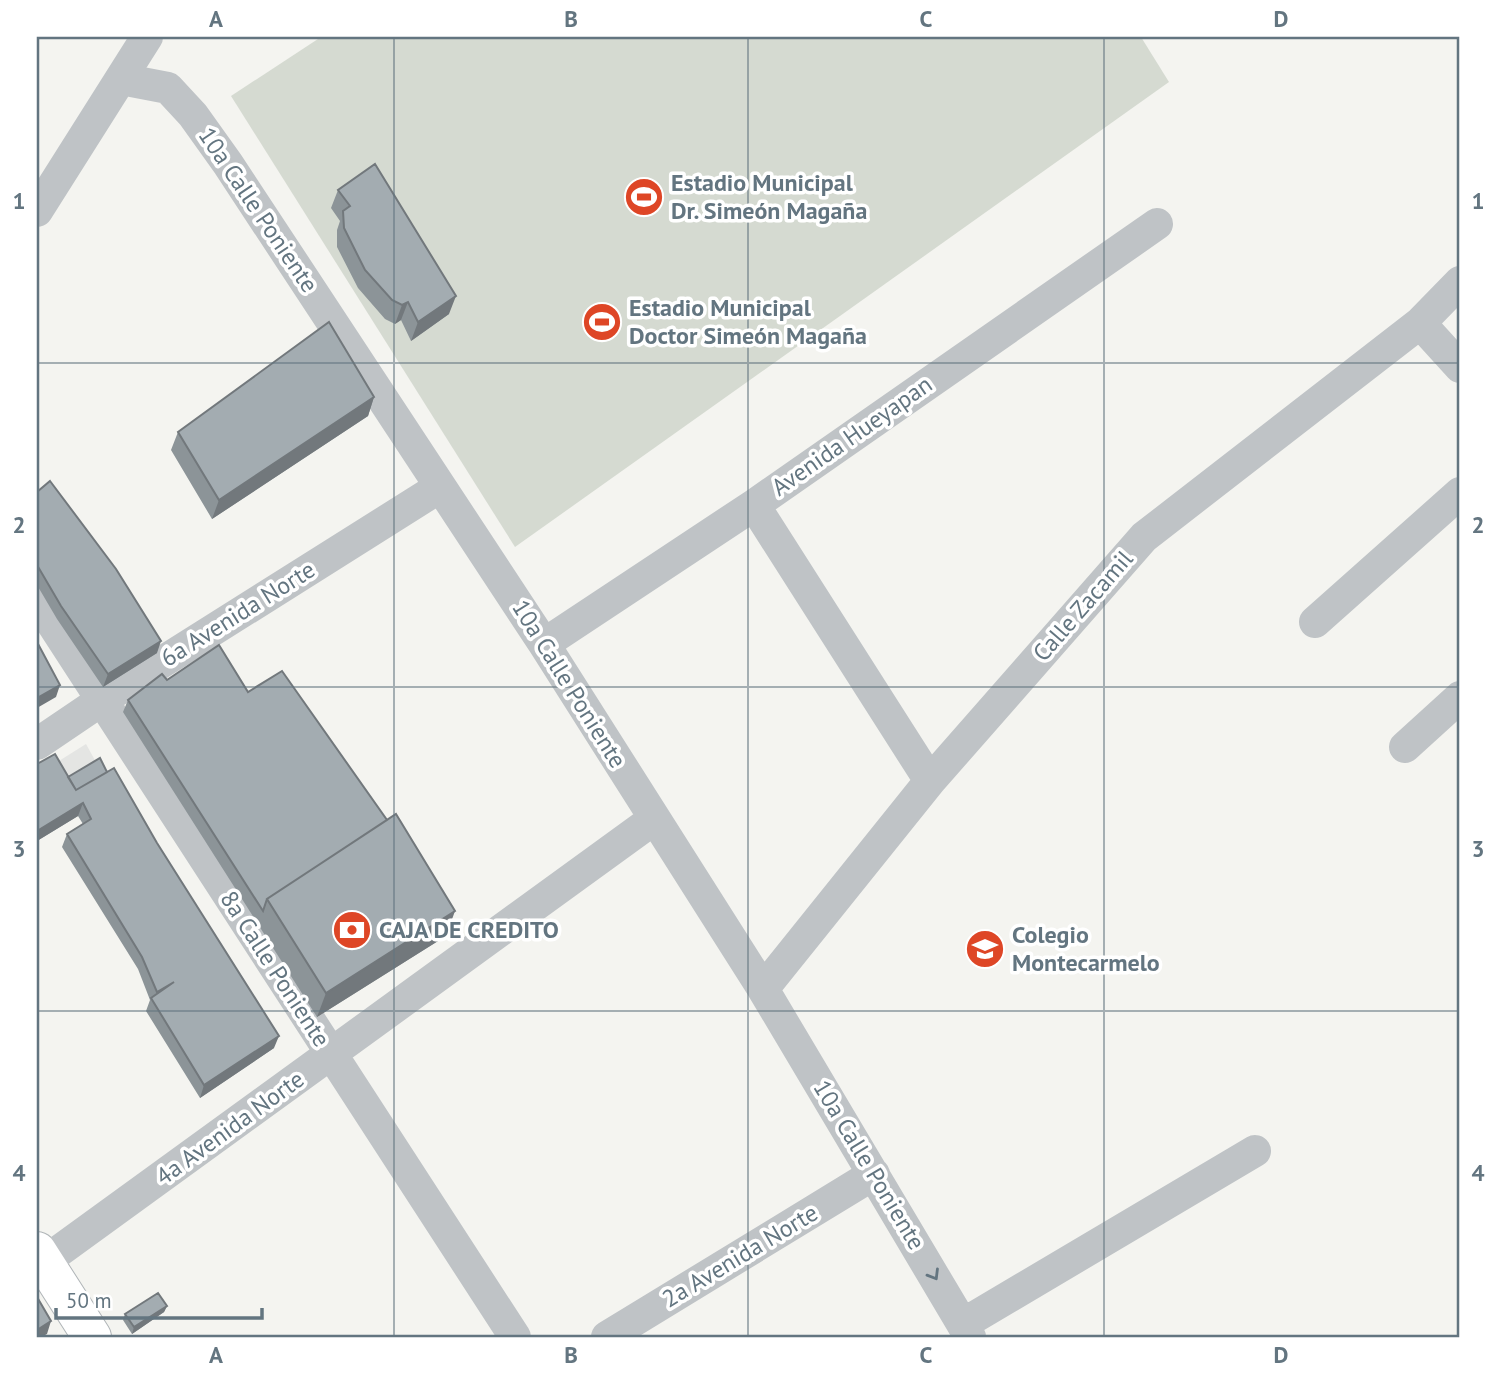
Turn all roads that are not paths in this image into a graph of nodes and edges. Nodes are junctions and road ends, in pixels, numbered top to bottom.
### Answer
1 (147, 37) edge
2 (121, 79) junction
3 (37, 211) edge
4 (1157, 224) dead end
5 (1460, 282) edge
6 (1420, 323) junction
7 (1460, 368) edge
8 (440, 487) junction
9 (1460, 493) edge
10 (754, 505) junction
11 (37, 600) edge
12 (1315, 622) dead end
13 (544, 644) junction
14 (1460, 697) edge
15 (102, 700) junction
16 (37, 744) edge
17 (1405, 747) dead end
18 (930, 781) junction
19 (654, 819) junction
20 (764, 989) junction
21 (331, 1055) junction
22 (1255, 1151) dead end
23 (874, 1174) junction
24 (40, 1257) edge
25 (966, 1331) edge
26 (92, 1337) edge
27 (515, 1337) edge
28 (607, 1337) edge

1 - 2 street
2 - 3 street
2 - 8 street, 10a Calle Poniente
4 - 10 street, Avenida Hueyapan
5 - 6 street, Calle Zacamil
6 - 7 street
6 - 18 street, Calle Zacamil
8 - 13 street, 10a Calle Poniente
8 - 15 street, 6a Avenida Norte
9 - 12 street
10 - 13 street, Avenida Hueyapan
10 - 18 street
11 - 15 street, 8a Calle Poniente
13 - 19 street, 10a Calle Poniente
14 - 17 street
15 - 16 street, 6a Avenida Norte
15 - 21 street, 8a Calle Poniente
18 - 20 street, Calle Zacamil
19 - 20 street, 10a Calle Poniente
19 - 21 street, 4a Avenida Norte
20 - 23 street, 10a Calle Poniente
21 - 24 street, 4a Avenida Norte
21 - 27 street, 8a Calle Poniente
22 - 25 street
23 -> 25 street, 10a Calle Poniente
23 - 28 street, 2a Avenida Norte
24 - 26 main road

